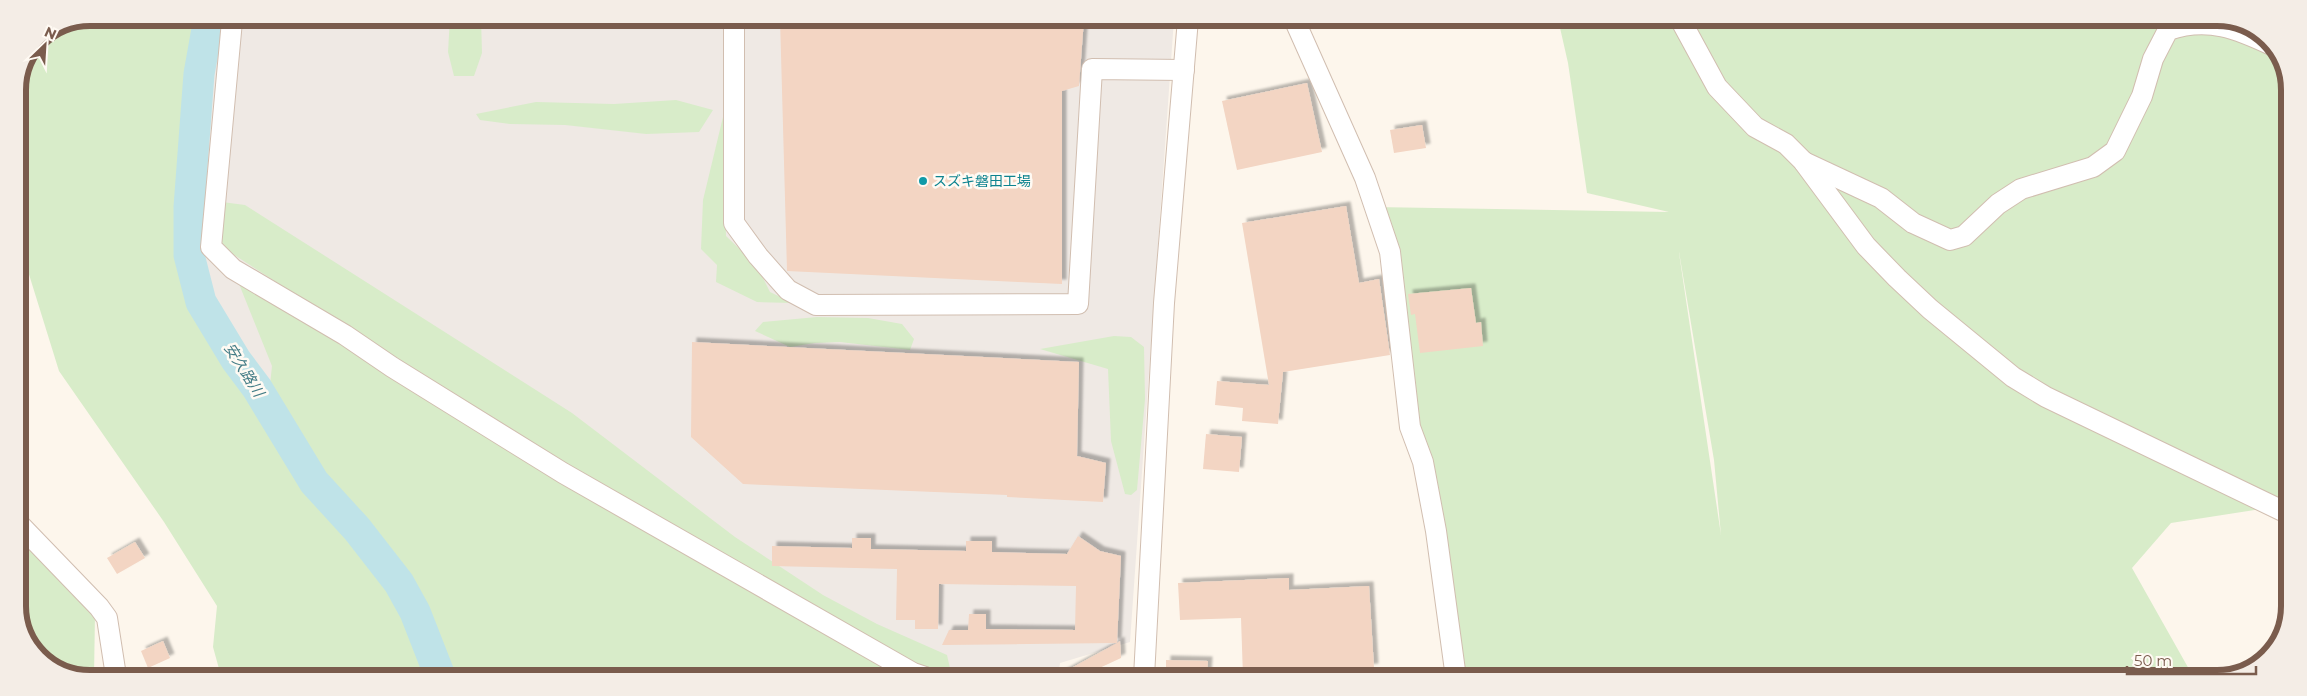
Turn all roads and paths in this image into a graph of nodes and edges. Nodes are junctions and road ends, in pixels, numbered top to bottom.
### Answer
1 (231, 26) edge
2 (734, 26) edge
3 (1187, 26) edge
4 (1297, 26) edge
5 (1684, 26) edge
6 (2180, 26) edge
7 (2231, 28) edge
8 (2243, 32) edge
9 (1184, 70) junction
10 (1802, 161) junction
11 (2281, 510) edge
12 (26, 531) edge
13 (115, 670) edge
14 (909, 670) edge
15 (1144, 670) edge
16 (1455, 670) edge

1 - 14 street
2 - 9 street
3 - 9 street
4 - 16 street
5 - 10 street
6 - 10 street
7 - 8 street
9 - 15 street
10 - 11 street
12 - 13 street

